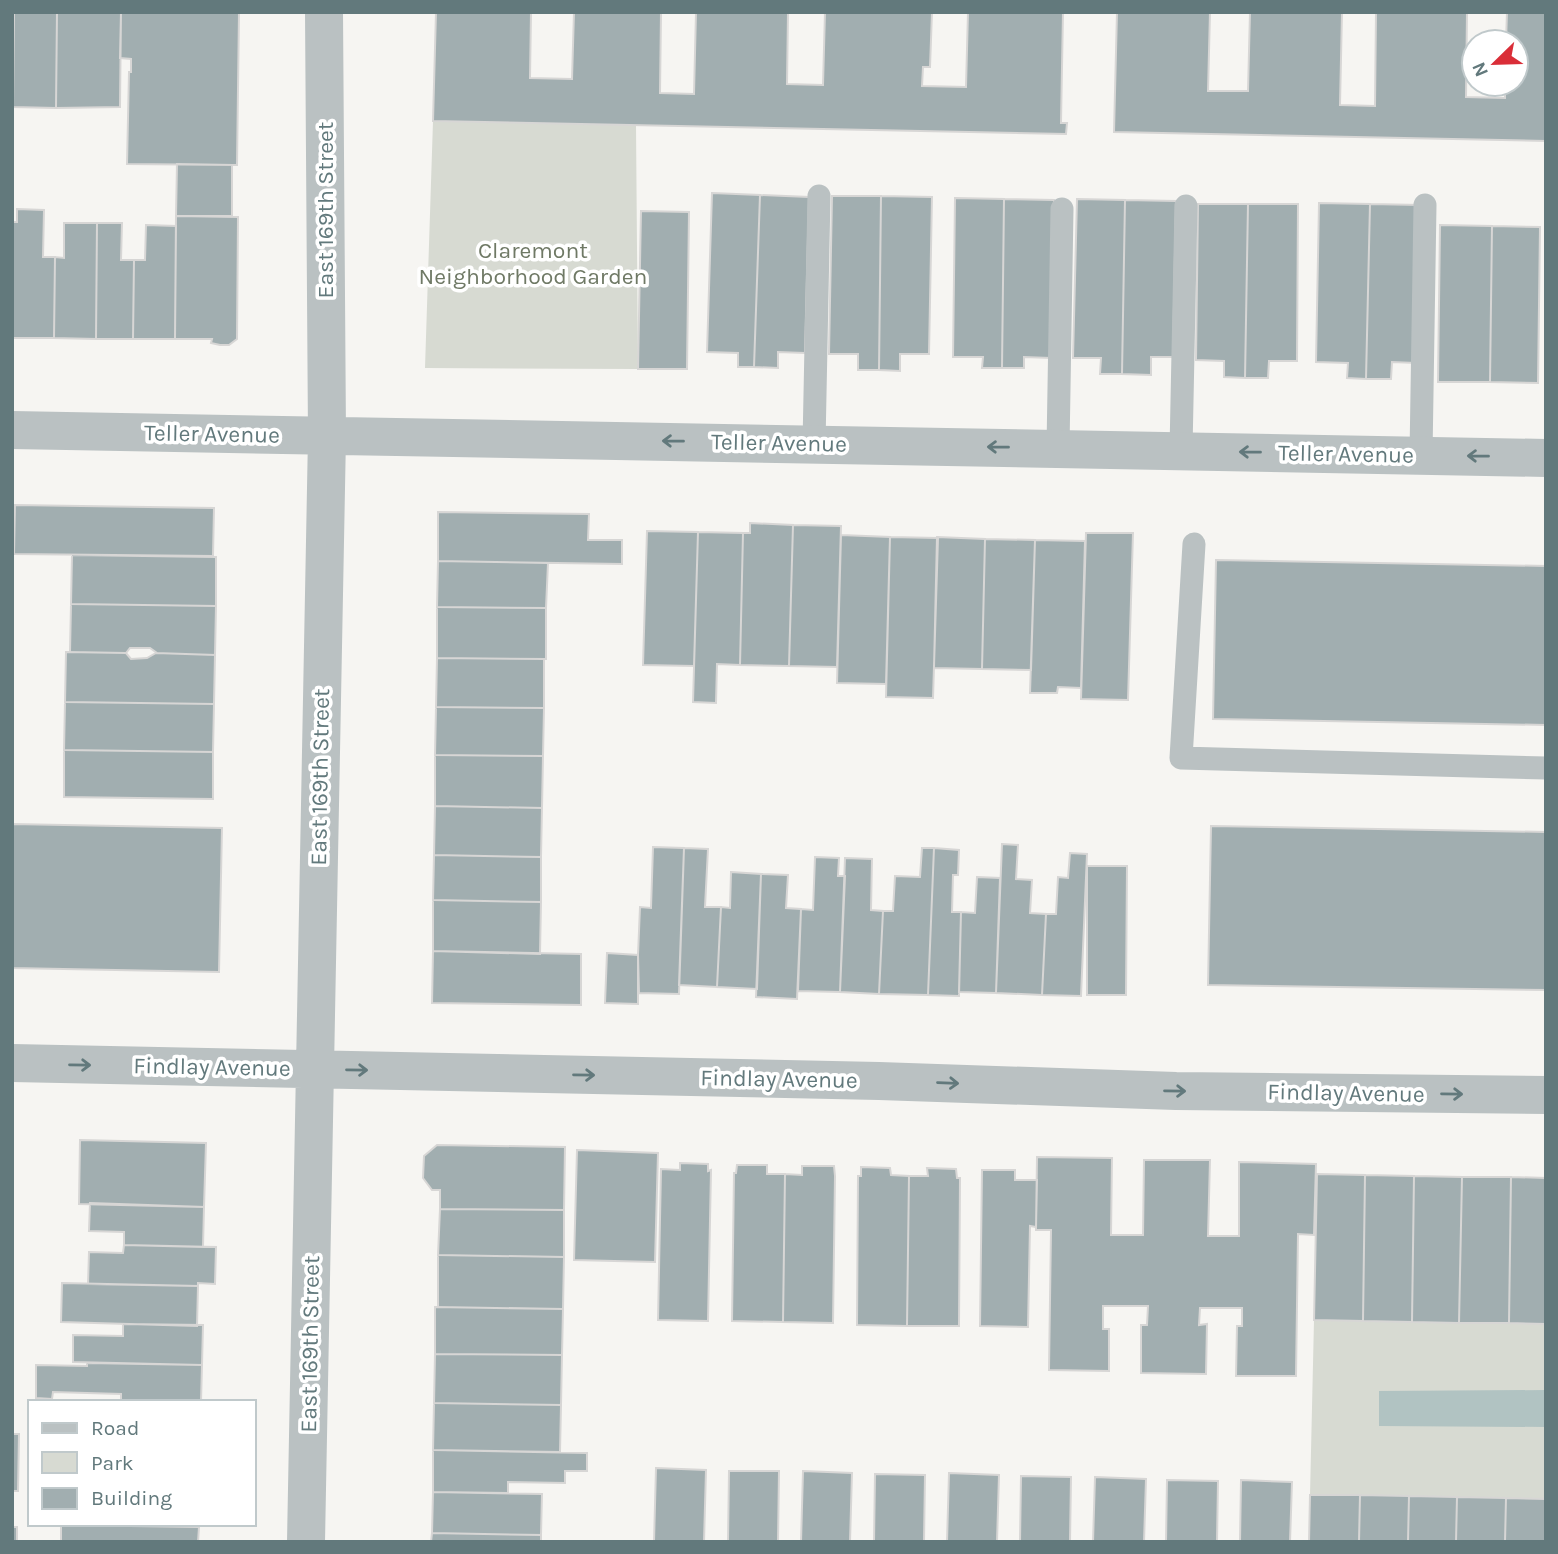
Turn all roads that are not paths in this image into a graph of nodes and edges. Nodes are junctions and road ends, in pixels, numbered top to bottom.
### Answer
1 (324, 12) edge
2 (819, 196) dead end
3 (1186, 205) dead end
4 (1425, 205) dead end
5 (1062, 209) dead end
6 (12, 430) edge
7 (327, 436) junction
8 (814, 444) junction
9 (1058, 448) junction
10 (1181, 450) junction
11 (1421, 455) junction
12 (1546, 458) edge
13 (1194, 544) dead end
14 (1546, 768) edge
15 (12, 1063) edge
16 (315, 1070) junction
17 (1546, 1095) edge
18 (306, 1542) edge

1 - 7 street, East 169th Street
2 - 8 lane
3 - 10 lane
4 - 11 lane
5 - 9 lane
6 - 7 street, Teller Avenue
8 -> 7 street, Teller Avenue
7 - 16 street, East 169th Street
9 -> 8 street, Teller Avenue
9 - 10 street, Teller Avenue
11 -> 10 street, Teller Avenue
12 -> 11 street, Teller Avenue
13 - 14 lane
15 -> 16 street, Findlay Avenue
16 -> 17 street, Findlay Avenue
16 - 18 street, East 169th Street

